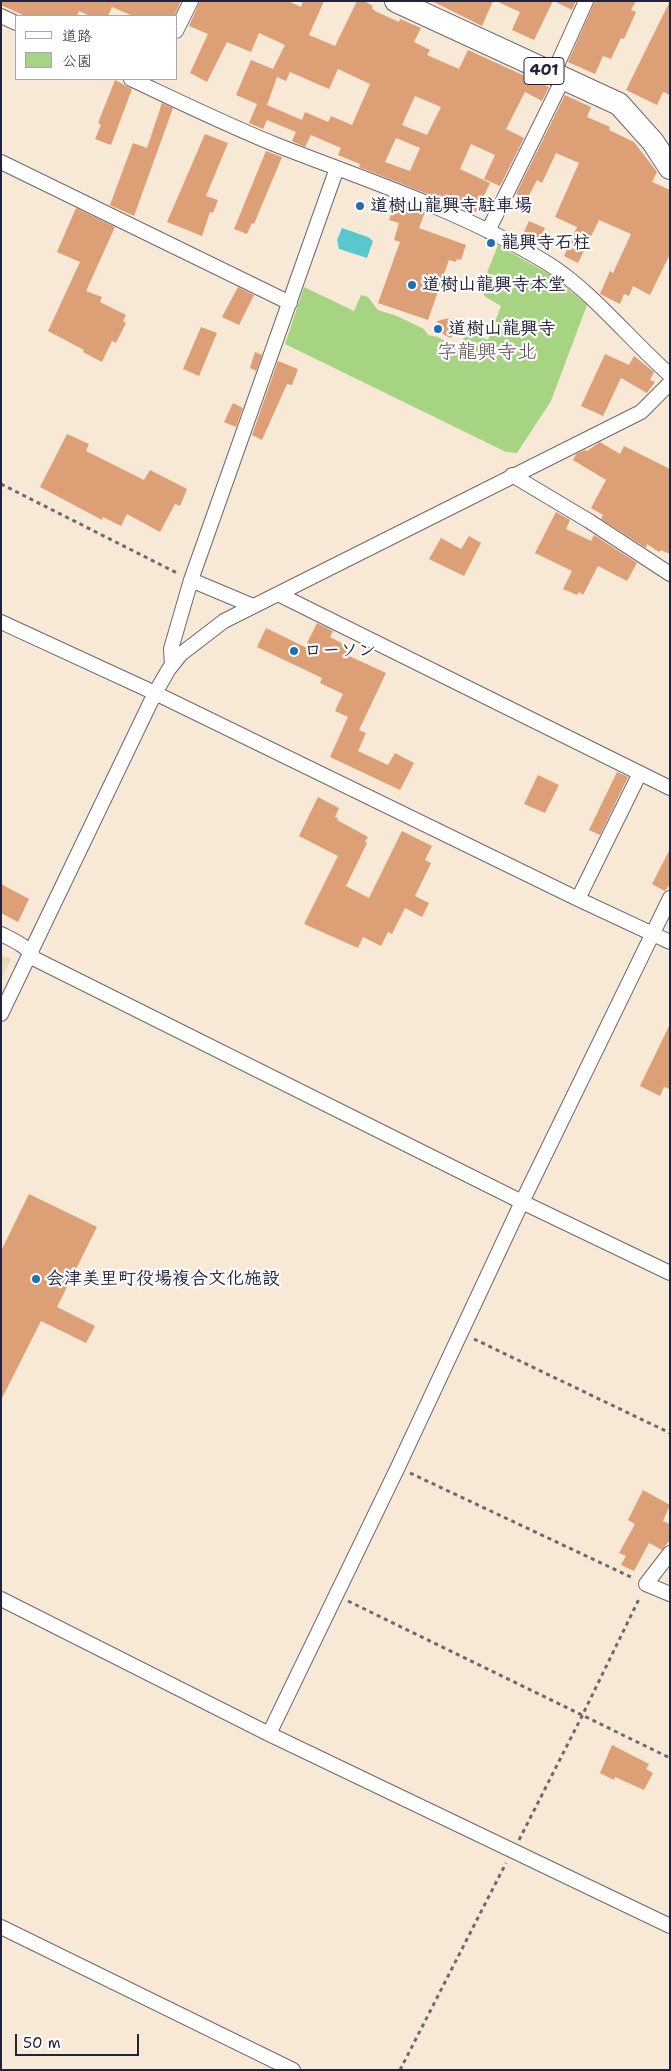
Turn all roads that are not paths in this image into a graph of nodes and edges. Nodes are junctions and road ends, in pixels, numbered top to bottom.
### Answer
1 (191, 1) edge
2 (396, 1) edge
3 (586, 1) edge
4 (1, 16) edge
5 (15, 23) edge
6 (178, 27) edge
7 (558, 77) junction
8 (136, 80) edge
9 (151, 83) edge
10 (1, 162) edge
11 (337, 168) junction
12 (670, 168) edge
13 (488, 231) junction
14 (290, 303) junction
15 (670, 375) edge
16 (670, 383) edge
17 (512, 475) junction
18 (670, 574) edge
19 (192, 580) junction
20 (278, 594) junction
21 (253, 606) junction
22 (1, 622) edge
23 (172, 665) junction
24 (155, 693) junction
25 (640, 773) junction
26 (670, 788) edge
27 (670, 898) edge
28 (578, 899) junction
29 (653, 933) junction
30 (1, 934) edge
31 (670, 942) edge
32 (30, 952) junction
33 (1, 1014) edge
34 (522, 1202) junction
35 (670, 1273) edge
36 (670, 1553) edge
37 (670, 1594) edge
38 (1, 1598) edge
39 (269, 1734) junction
40 (670, 1926) edge
41 (1, 1927) edge
42 (293, 2070) edge

1 - 6 street
2 - 7 highway, 401
3 - 7 street
4 - 5 street
7 - 12 highway, 401
7 - 13 street
8 - 9 street
9 - 11 street
10 - 14 street
11 - 13 street
11 - 14 street
13 - 15 street
14 - 19 street
16 - 17 street
17 - 18 street
17 - 20 street
19 - 21 street
19 - 23 street
20 - 21 street
20 - 25 street
21 - 23 street
22 - 24 street
23 - 24 street
24 - 28 street
24 - 32 street
25 - 26 street
25 - 28 street
27 - 29 street
28 - 29 street
29 - 31 street
29 - 34 street
30 - 32 street
32 - 33 street
32 - 34 street
34 - 35 street
34 - 39 street
36 - 37 street
38 - 39 street
39 - 40 street
41 - 42 street

